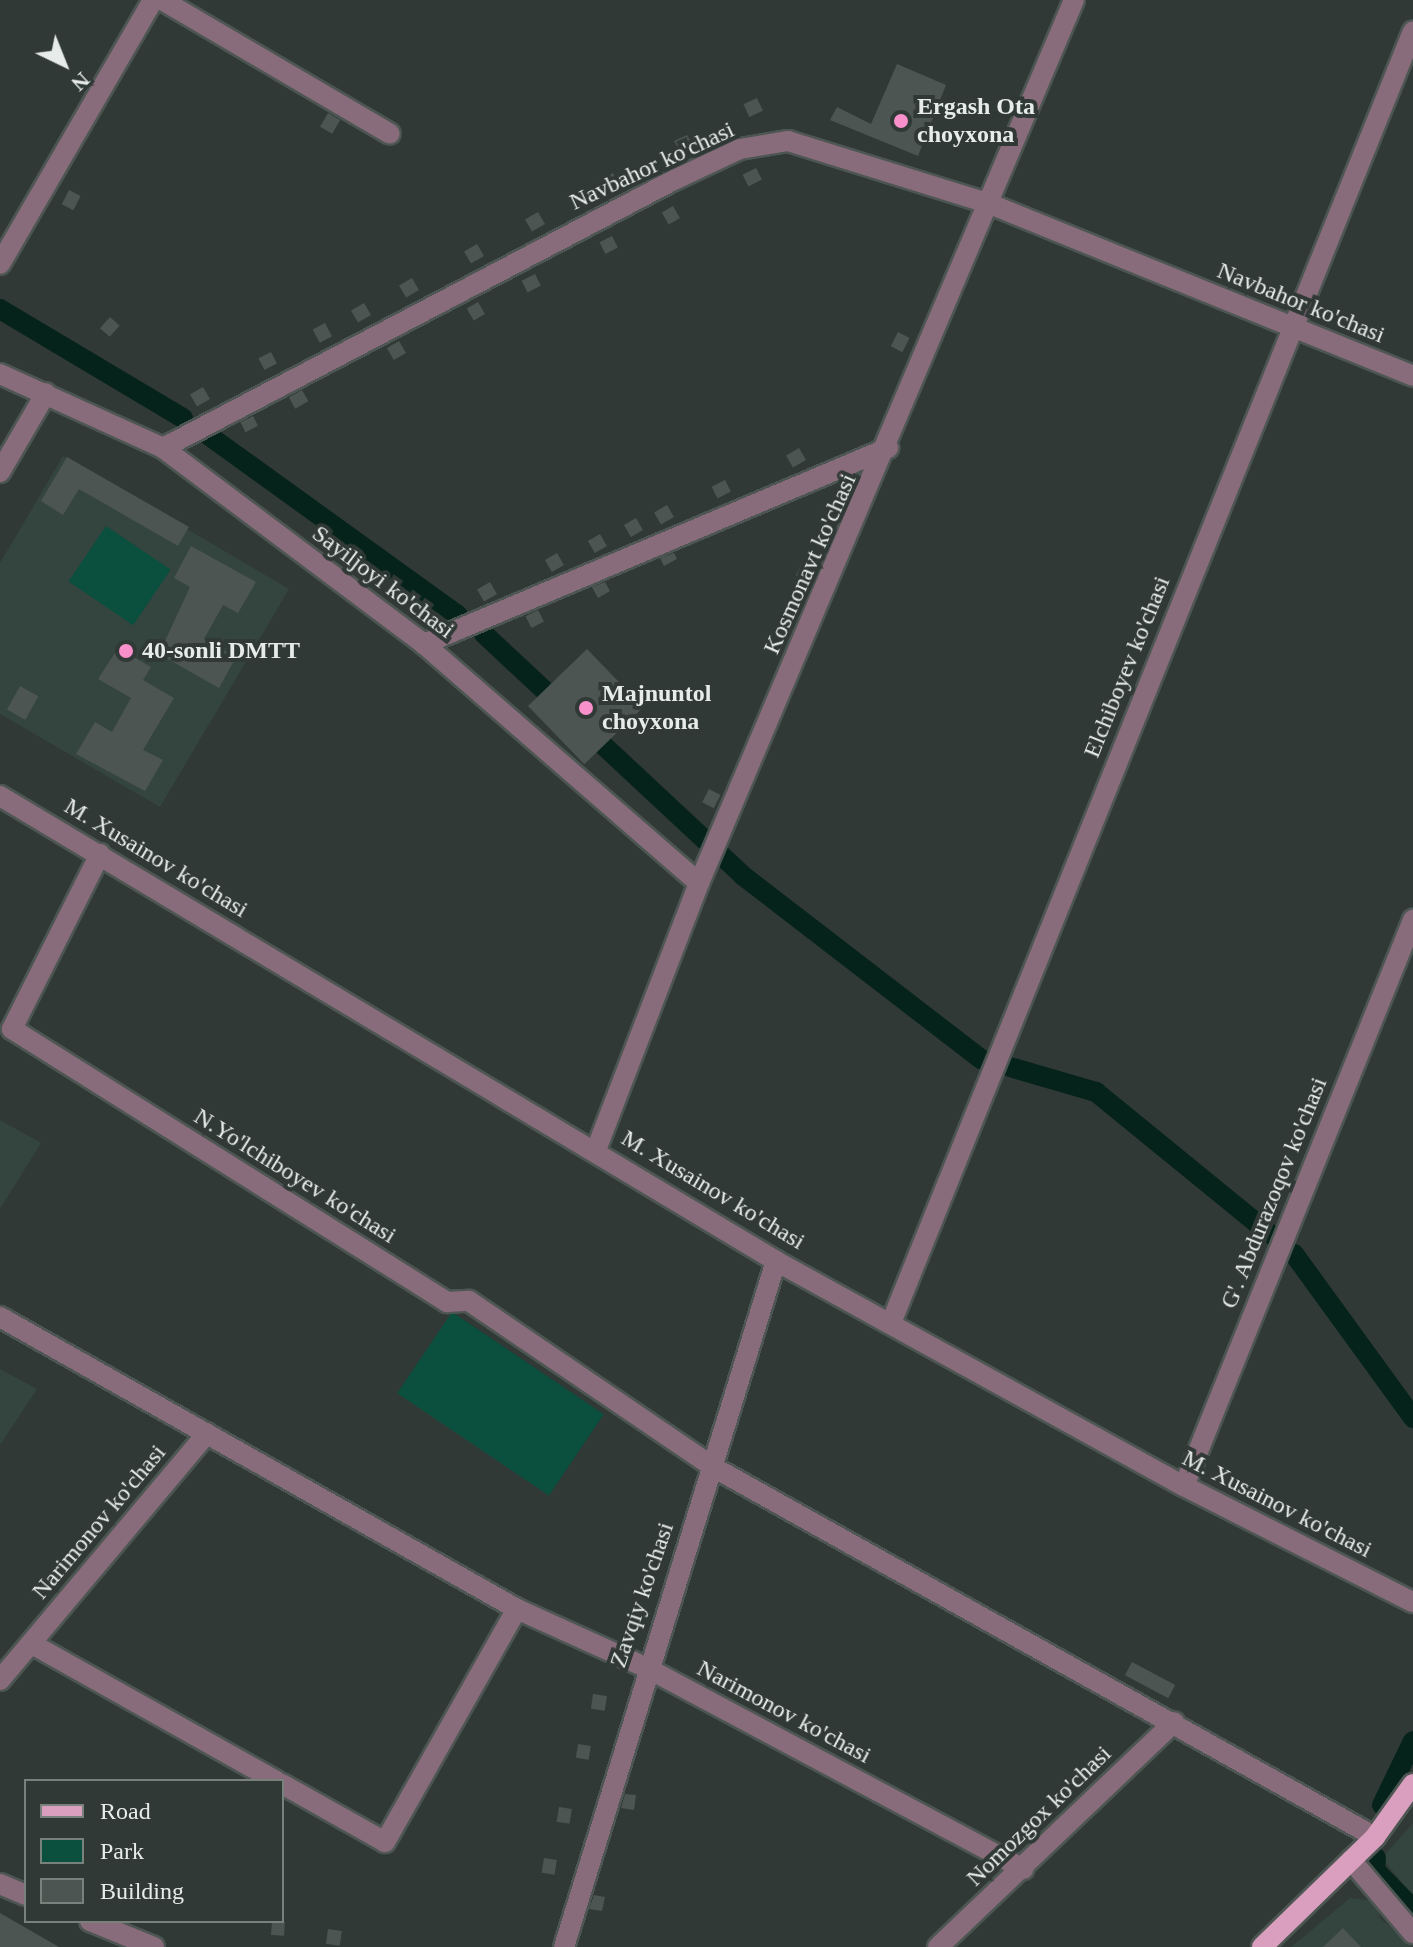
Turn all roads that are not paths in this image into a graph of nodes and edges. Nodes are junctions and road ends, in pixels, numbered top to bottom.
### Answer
1 (153, 0) edge
2 (162, 0) edge
3 (1074, 0) edge
4 (1413, 31) edge
5 (390, 134) dead end
6 (990, 204) junction
7 (0, 264) edge
8 (1291, 329) junction
9 (0, 374) edge
10 (1413, 376) edge
11 (46, 393) junction
12 (163, 448) junction
13 (888, 448) junction
14 (0, 472) edge
15 (424, 644) junction
16 (0, 796) edge
17 (100, 854) junction
18 (699, 882) junction
19 (1413, 920) edge
20 (596, 1150) junction
21 (776, 1261) junction
22 (0, 1317) edge
23 (891, 1323) junction
24 (207, 1433) junction
25 (713, 1467) junction
26 (1184, 1486) junction
27 (1413, 1602) edge
28 (517, 1609) junction
29 (32, 1644) junction
30 (645, 1667) junction
31 (0, 1680) edge
32 (1174, 1722) junction
33 (272, 1779) edge
34 (1413, 1784) edge
35 (284, 1785) edge
36 (1375, 1837) junction
37 (1351, 1860) junction
38 (1023, 1869) junction
39 (0, 1884) edge
40 (24, 1894) edge
41 (95, 1923) edge
42 (1413, 1933) edge
43 (154, 1947) edge
44 (564, 1947) edge
45 (938, 1947) edge
46 (1262, 1947) edge

1 - 7 street
2 - 5 street
3 - 6 street, Kosmonavt ko'chasi
4 - 8 street, Elchiboyev ko'chasi
6 - 8 street, Navbahor ko'chasi
6 - 12 street, Navbahor ko'chasi
6 - 13 street, Kosmonavt ko'chasi
8 - 10 street, Navbahor ko'chasi
8 - 23 street, Elchiboyev ko'chasi
9 - 11 street, Sayiljoyi ko'chasi
11 - 12 street, Sayiljoyi ko'chasi
11 - 14 street
12 - 15 street, Sayiljoyi ko'chasi
13 - 15 street
13 - 18 street, Kosmonavt ko'chasi
15 - 18 street, Sayiljoyi ko'chasi
16 - 17 street, M. Xusainov ko'chasi
17 - 20 street, M. Xusainov ko'chasi
17 - 25 street, N.Yo'lchiboyev ko'chasi
18 - 20 street, Kosmonavt ko'chasi
19 - 26 street, G'. Abdurazoqov ko'chasi
20 - 21 street, M. Xusainov ko'chasi
21 - 23 street, M. Xusainov ko'chasi
21 - 25 street, Zavqiy ko'chasi
22 - 24 street, Narimonov ko'chasi
23 - 26 street, M. Xusainov ko'chasi
24 - 28 street, Narimonov ko'chasi
24 - 29 street, Narimonov ko'chasi
25 - 30 street, Zavqiy ko'chasi
25 - 32 street
26 - 27 street, M. Xusainov ko'chasi
28 - 30 street, Narimonov ko'chasi
28 - 35 street
29 - 31 street, Narimonov ko'chasi
29 - 33 street
30 - 38 street, Narimonov ko'chasi
30 - 44 street, Zavqiy ko'chasi
32 - 36 street
32 - 38 street, Nomozgox ko'chasi
34 - 36 main road
36 - 37 main road
37 - 42 street
37 - 46 main road
38 - 45 street, Nomozgox ko'chasi
39 - 40 street
41 - 43 street

